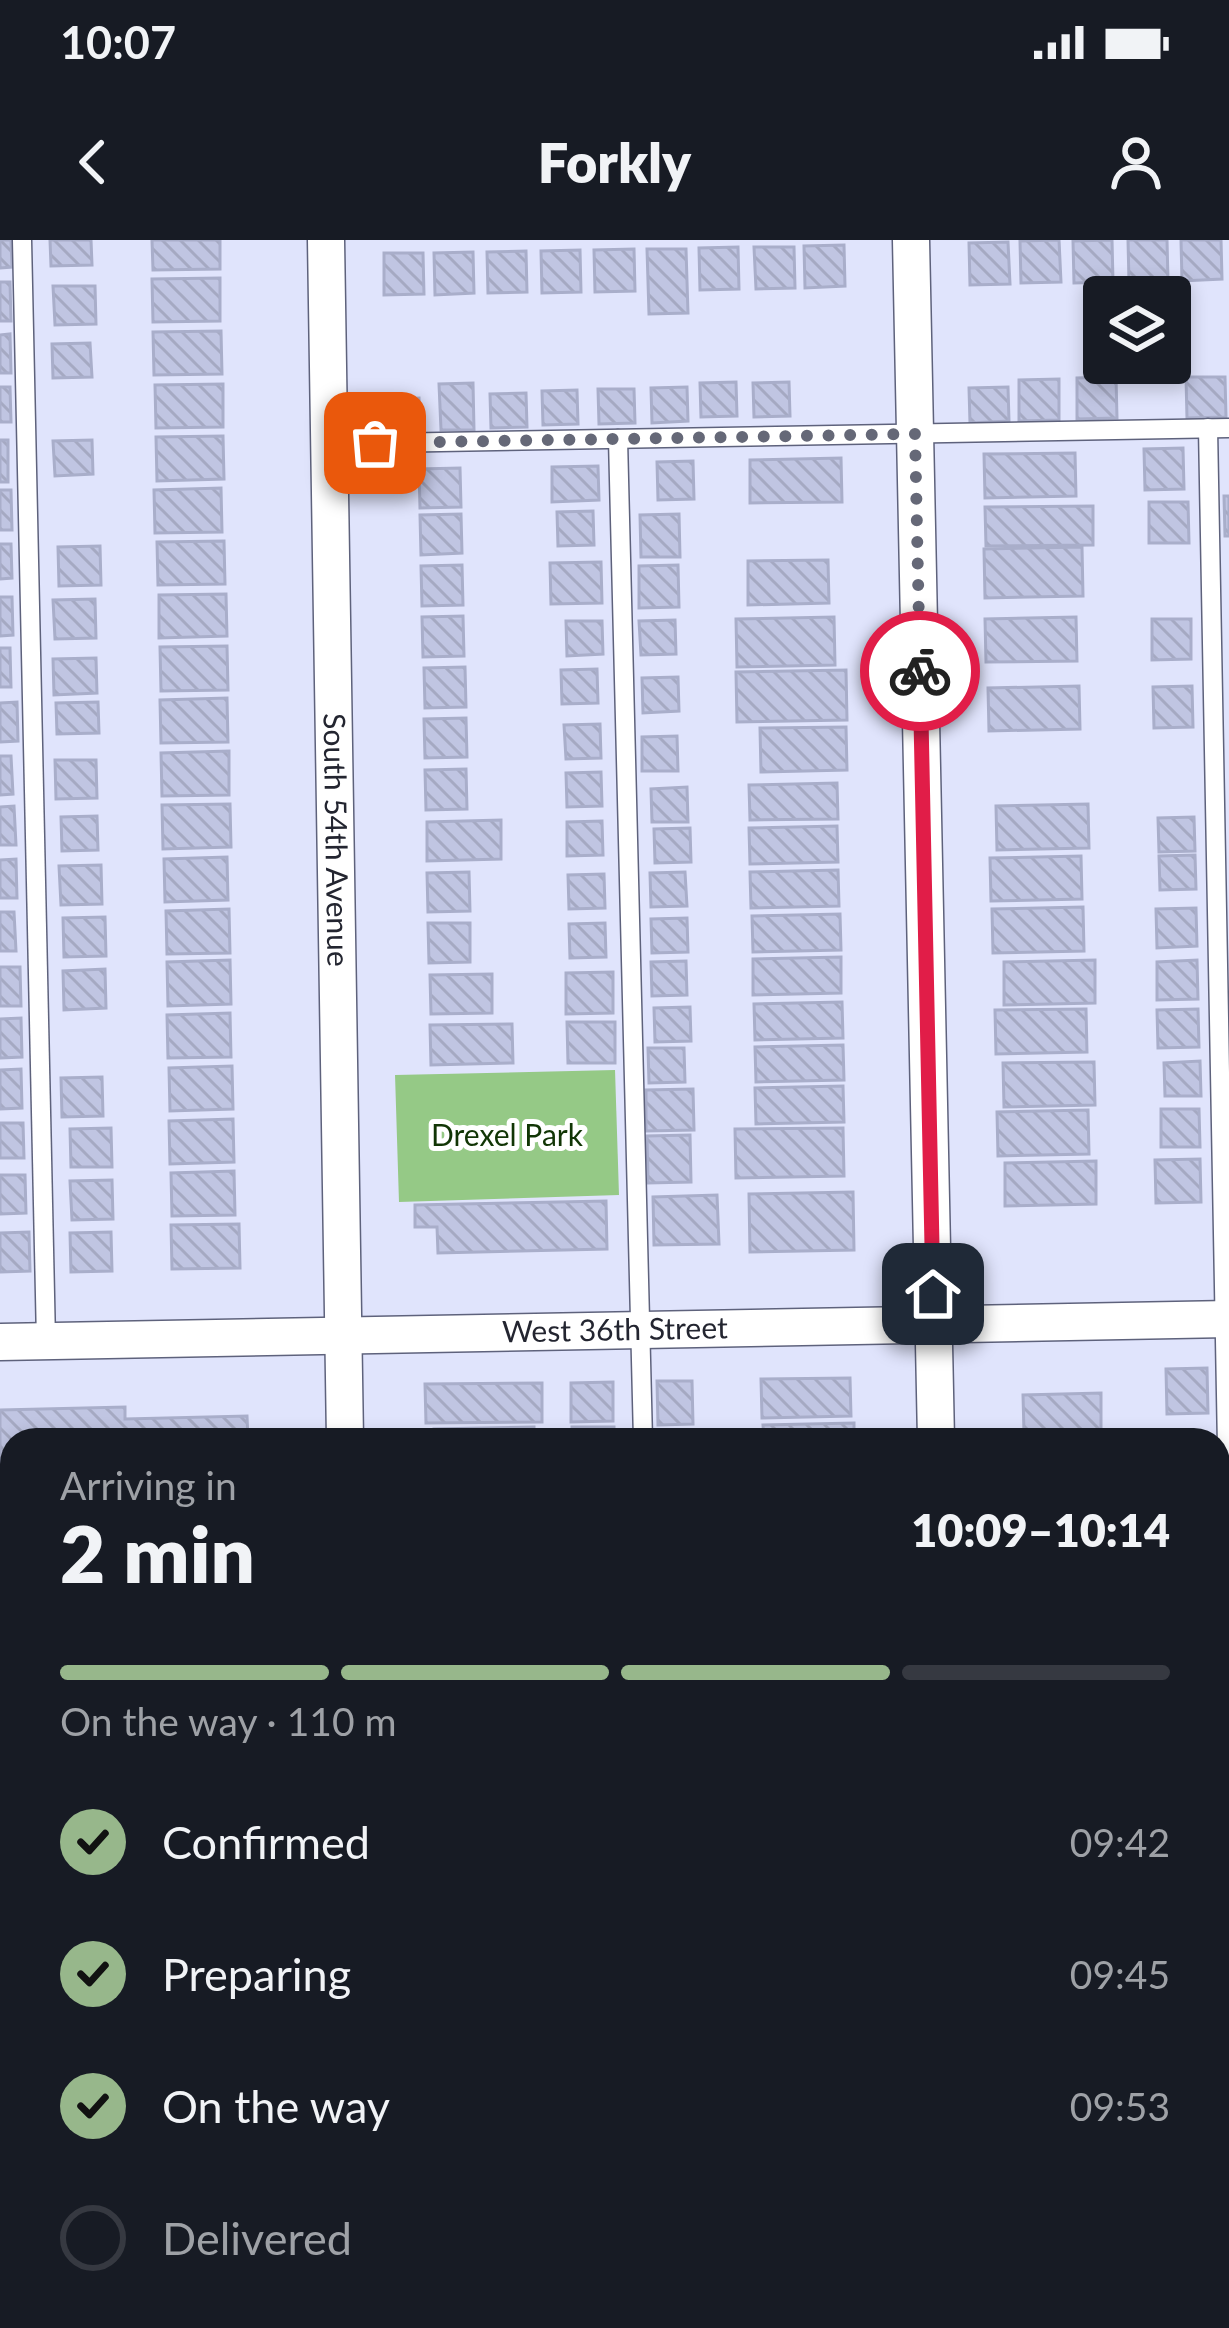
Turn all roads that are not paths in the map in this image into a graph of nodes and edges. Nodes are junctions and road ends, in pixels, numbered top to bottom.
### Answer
1 (22, 240) edge
2 (326, 240) edge
3 (911, 240) edge
4 (1208, 428) junction
5 (1229, 428) edge
6 (915, 434) junction
7 (618, 439) junction
8 (329, 444) junction
9 (1226, 1319) edge
10 (933, 1324) junction
11 (641, 1330) junction
12 (343, 1336) junction
13 (46, 1341) junction
14 (0, 1342) edge
15 (345, 1428) edge
16 (643, 1428) edge
17 (936, 1428) edge
18 (1227, 1428) edge

1 - 13 lane
2 - 8 street, South 54th Avenue
3 - 6 street
4 - 5 lane
4 - 6 lane
4 - 9 lane
6 - 7 lane
6 - 10 street
7 - 8 lane
7 - 11 lane
8 - 12 street, South 54th Avenue
9 - 10 street, West 36th Street
9 - 18 lane
10 - 11 street, West 36th Street
10 - 17 street
11 - 12 street, West 36th Street
11 - 16 lane
12 - 13 street, West 36th Street
12 - 15 street, South 54th Avenue
13 - 14 street, West 36th Street

